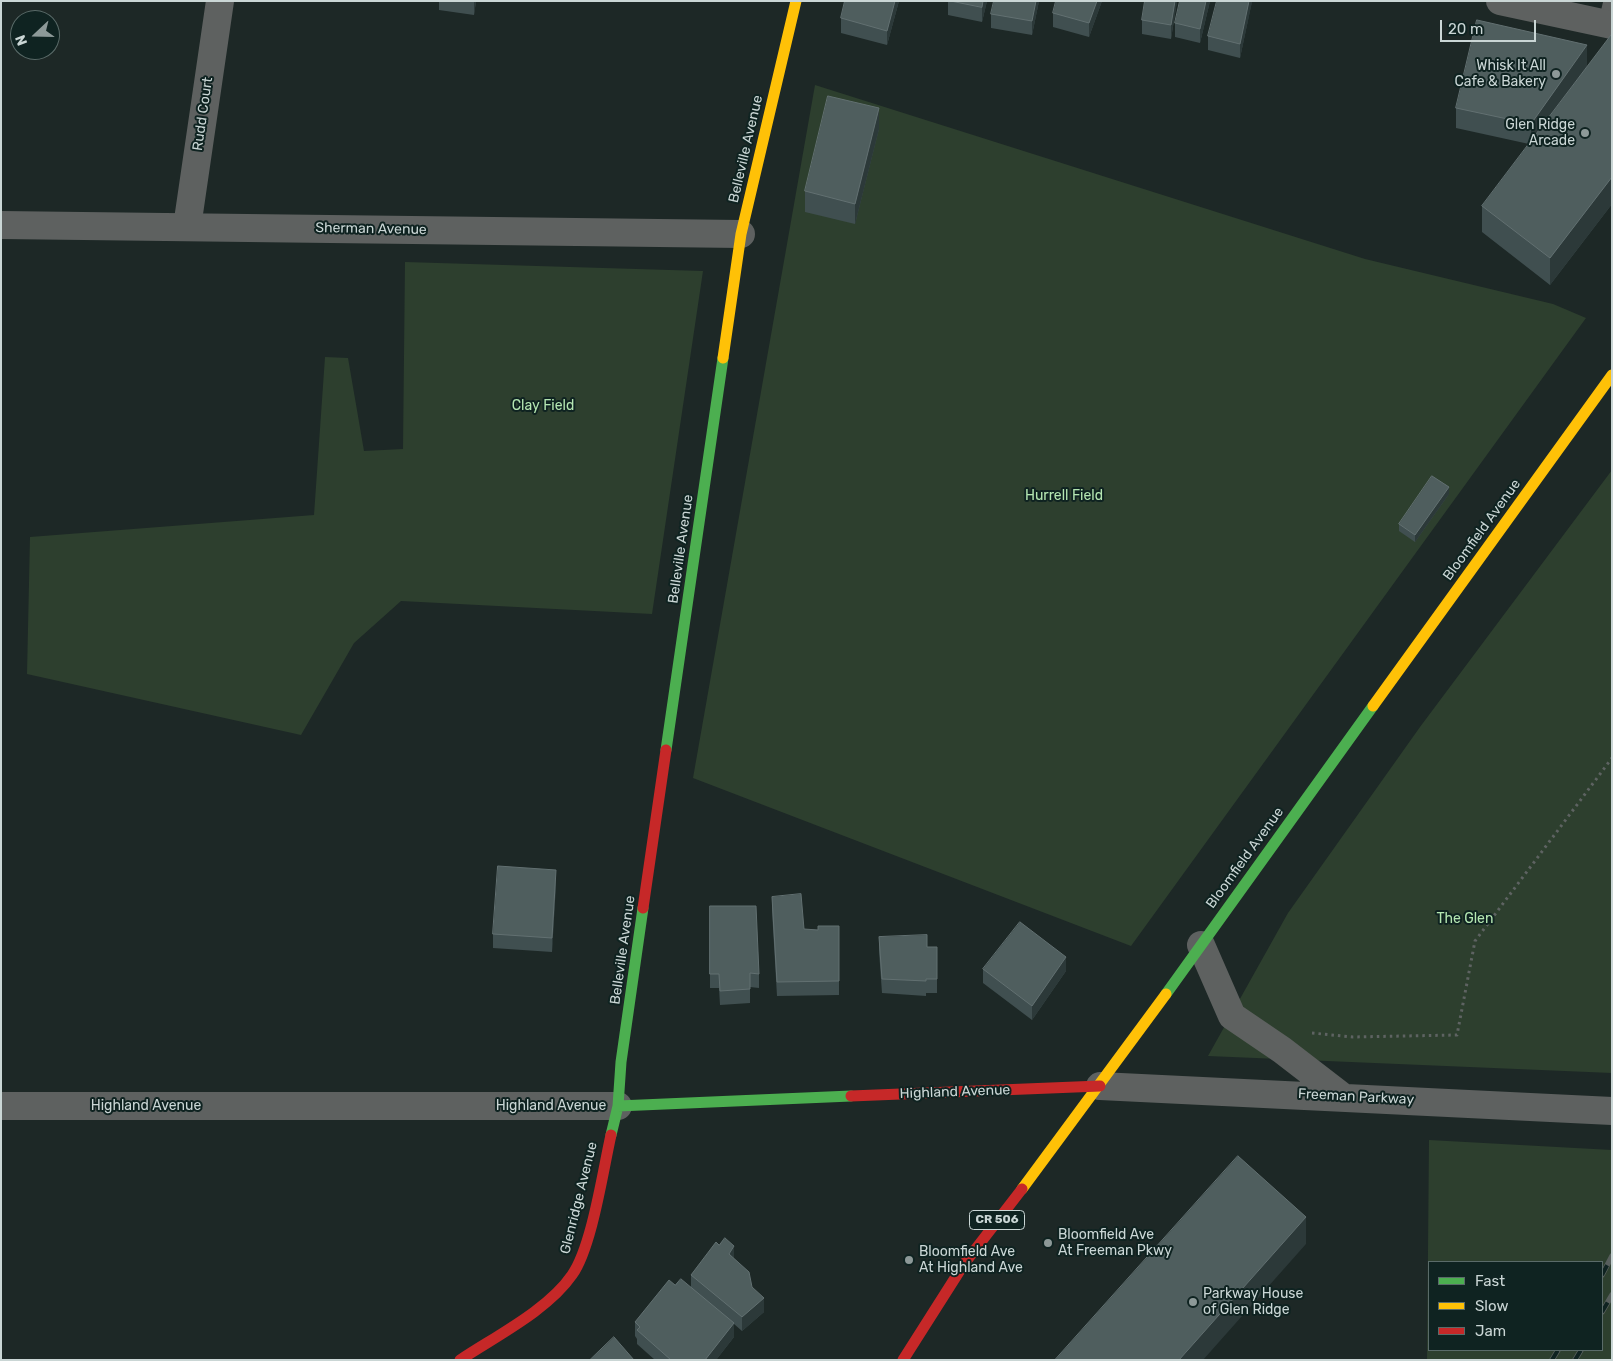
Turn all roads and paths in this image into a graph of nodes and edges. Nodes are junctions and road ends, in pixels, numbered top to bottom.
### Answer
1 (220, 1) edge
2 (796, 1) edge
3 (1500, 1) edge
4 (1610, 17) edge
5 (1, 225) edge
6 (187, 227) junction
7 (741, 234) junction
8 (1612, 375) edge
9 (1612, 758) edge
10 (1201, 945) junction
11 (1304, 1032) dead end
12 (1100, 1086) junction
13 (1344, 1097) junction
14 (1, 1106) edge
15 (618, 1106) junction
16 (1612, 1111) edge
17 (460, 1360) edge
18 (903, 1360) edge

1 - 6 street, Rudd Court
2 - 7 main road, Belleville Avenue
3 - 4 street
5 - 6 street, Sherman Avenue
6 - 7 street, Sherman Avenue
7 - 15 main road, Belleville Avenue
8 - 10 main road, Bloomfield Avenue
9 - 11 path
10 - 12 main road, Bloomfield Avenue
10 - 13 street
12 - 13 street, Freeman Parkway
12 - 15 main road, Highland Avenue
12 - 18 main road, Bloomfield Avenue / CR 506
13 - 16 street, Freeman Parkway
14 - 15 street, Highland Avenue
15 - 17 main road, Glenridge Avenue

